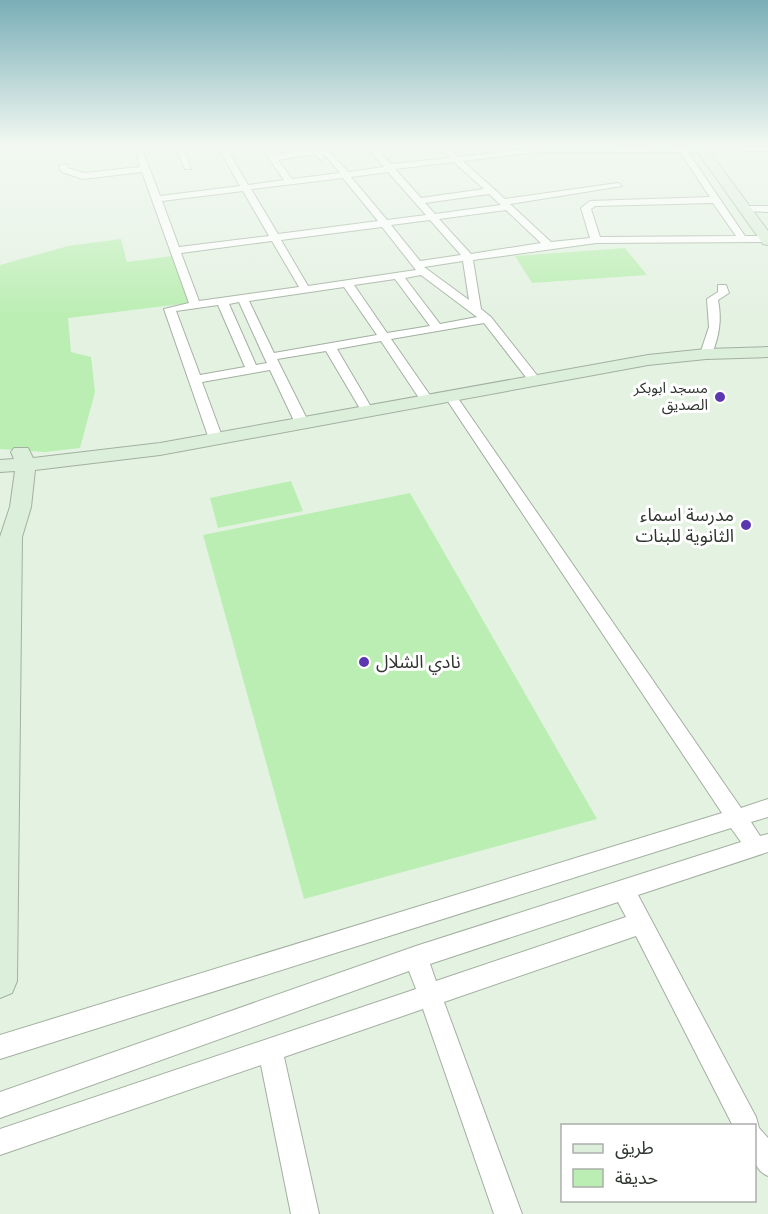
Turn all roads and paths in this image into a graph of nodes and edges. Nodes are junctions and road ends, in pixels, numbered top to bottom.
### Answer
1 (158, 204) edge
2 (257, 204) edge
3 (363, 204) edge
4 (421, 204) edge
5 (506, 204) joint
6 (592, 204) edge
7 (718, 204) edge
8 (741, 204) edge
9 (768, 208) edge
10 (745, 209) junction
11 (434, 218) junction
12 (380, 225) junction
13 (277, 238) junction
14 (596, 240) junction
15 (743, 240) junction
16 (768, 240) edge
17 (549, 245) junction
18 (175, 251) junction
19 (468, 257) junction
20 (416, 270) junction
21 (397, 275) junction
22 (347, 283) junction
23 (722, 287) dead end
24 (305, 289) junction
25 (242, 298) junction
26 (222, 301) junction
27 (195, 305) junction
28 (476, 309) junction
29 (487, 319) junction
30 (437, 327) junction
31 (385, 338) junction
32 (331, 349) junction
33 (763, 353) edge
34 (706, 354) junction
35 (273, 361) junction
36 (252, 370) junction
37 (195, 380) junction
38 (536, 382) junction
39 (451, 397) junction
40 (428, 401) junction
41 (368, 412) junction
42 (302, 423) junction
43 (216, 439) junction
44 (0, 451) edge
45 (71, 459) junction
46 (0, 466) edge
47 (23, 468) junction
48 (5, 530) edge
49 (768, 808) edge
50 (735, 817) junction
51 (761, 845) edge
52 (623, 889) junction
53 (641, 923) junction
54 (416, 957) junction
55 (0, 981) edge
56 (430, 995) junction
57 (0, 1047) edge
58 (270, 1050) junction
59 (0, 1105) edge
60 (746, 1124) edge
61 (0, 1142) edge
62 (756, 1142) edge
63 (768, 1163) edge
64 (305, 1214) edge
65 (508, 1214) edge

1 - 18 street
2 - 13 street
3 - 12 street
4 - 11 street
5 - 11 street
5 - 17 street
6 - 14 street
7 - 15 street
8 - 10 street
9 - 10 street
10 - 16 street
11 - 12 street
11 - 19 street
12 - 13 street
12 - 20 street
13 - 18 street
13 - 24 street
14 - 15 street
14 - 17 street
15 - 16 street
17 - 19 street
18 - 27 street
19 - 20 street
19 - 28 street
20 - 21 street
20 - 28 street
21 - 22 street
21 - 30 street
22 - 24 street
22 - 31 street
23 - 34 street
24 - 25 street
25 - 26 street
25 - 35 street
26 - 27 street
26 - 36 street
27 - 37 street
28 - 29 street
29 - 30 street
29 - 38 street
30 - 31 street
31 - 32 street
31 - 40 street
32 - 35 street
32 - 41 street
33 - 34 street
34 - 38 street
35 - 36 street
35 - 42 street
36 - 37 street
37 - 43 street
38 - 39 street
39 - 40 street
39 - 50 street
40 - 41 street
41 - 42 street
42 - 43 street
43 - 45 street
44 - 47 street
45 - 47 street
45 - 47 street
46 - 47 street
47 - 48 street
48 - 55 street
49 - 50 street
50 - 51 street
50 - 57 street
51 - 52 street
52 - 53 street
52 - 54 street
53 - 56 street
53 - 60 street
54 - 56 street
54 - 59 street
56 - 58 street
56 - 65 street
58 - 61 street
58 - 64 street
62 - 63 street

